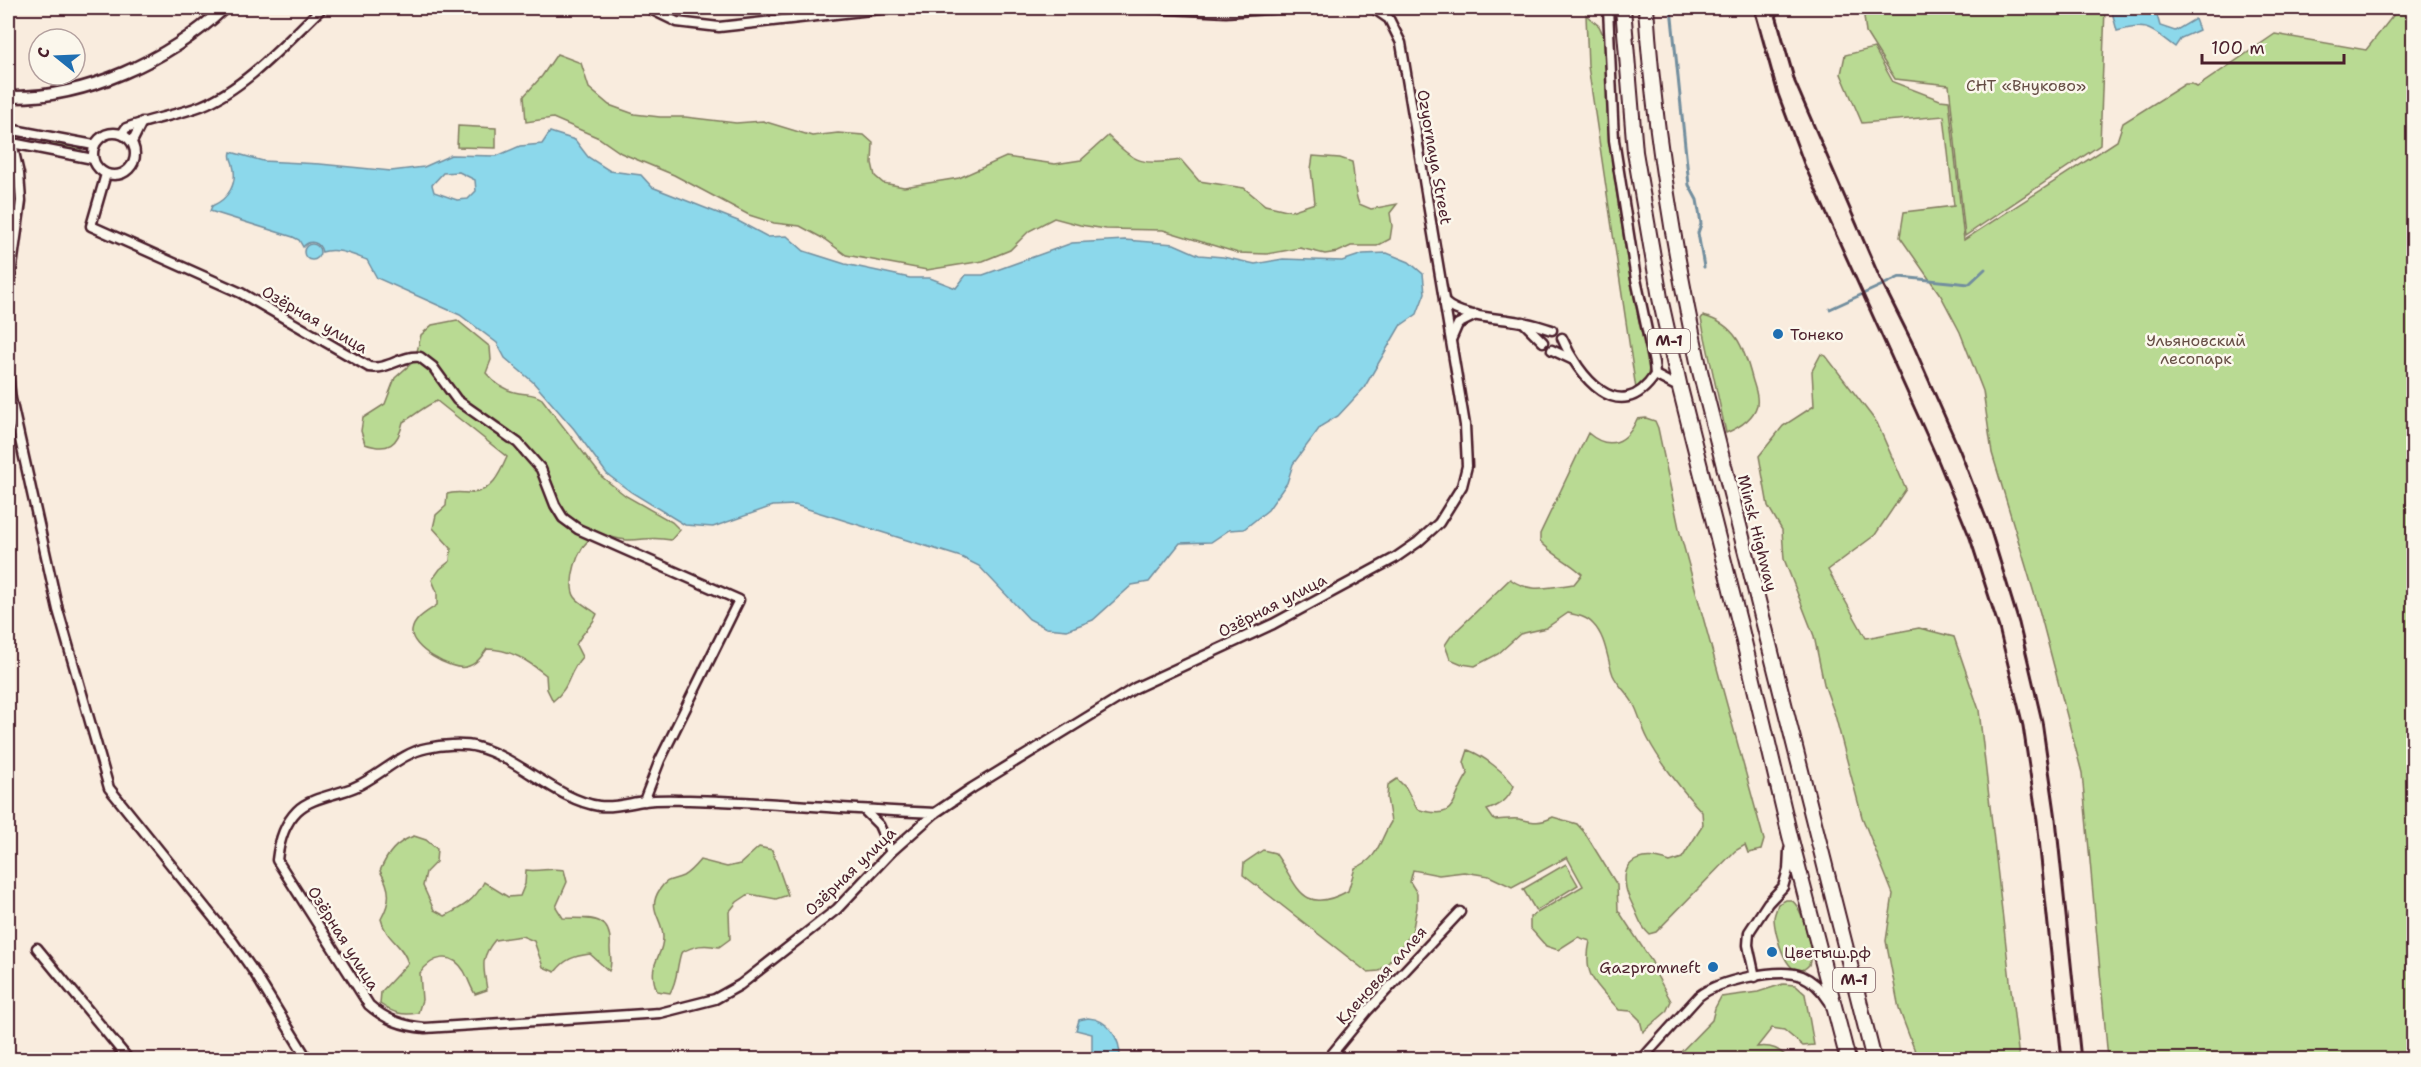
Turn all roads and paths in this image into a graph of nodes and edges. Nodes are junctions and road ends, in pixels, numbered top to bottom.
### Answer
1 (224, 8) edge
2 (322, 8) edge
3 (648, 8) edge
4 (889, 8) edge
5 (1149, 8) edge
6 (1283, 8) edge
7 (1373, 8) edge
8 (1608, 8) edge
9 (1623, 8) edge
10 (1646, 8) edge
11 (8, 98) edge
12 (142, 122) junction
13 (8, 131) edge
14 (122, 134) junction
15 (10, 142) edge
16 (132, 142) junction
17 (94, 145) junction
18 (93, 159) junction
19 (106, 174) junction
20 (8, 296) edge
21 (1444, 302) junction
22 (1476, 315) junction
23 (1523, 322) junction
24 (1552, 330) dead end
25 (1562, 338) dead end
26 (1450, 340) junction
27 (1543, 342) dead end
28 (1552, 350) dead end
29 (1571, 359) junction
30 (8, 374) edge
31 (1655, 375) junction
32 (1680, 388) junction
33 (644, 801) junction
34 (865, 811) junction
35 (934, 813) junction
36 (1790, 836) junction
37 (891, 852) junction
38 (1460, 912) dead end
39 (37, 948) dead end
40 (1755, 976) junction
41 (1837, 1014) junction
42 (129, 1059) edge
43 (308, 1059) edge
44 (1327, 1059) edge
45 (1641, 1059) edge
46 (1848, 1059) edge
47 (1874, 1059) edge

1 - 11 street
2 - 12 street
3 - 4 street
5 - 6 street
7 - 21 street, Ozyornaya Street
8 - 31 street
9 - 32 highway, М-1
10 - 47 highway, Minsk Highway / М-1
12 - 14 street
12 - 16 street
13 - 17 street
14 - 16 street
14 - 17 street
15 - 18 street
15 - 20 street
16 - 19 street
17 - 18 street
18 - 19 street
19 - 33 street, Озёрная улица
21 - 22 street
21 - 26 street, Ozyornaya Street
22 - 23 street
22 - 26 street
23 - 24 street
23 - 27 street
25 - 29 street
26 - 35 street, Озёрная улица
28 - 29 street
29 - 31 street
30 - 43 street
31 - 32 street
32 - 36 highway, М-1
33 - 34 street, Озёрная улица
33 - 37 street, Озёрная улица
34 - 35 street, Озёрная улица
34 - 37 street
35 - 37 street, Озёрная улица
36 - 40 street
36 - 41 highway, М-1
38 - 44 street, Кленовая аллея
39 - 42 street
40 - 41 street
40 - 45 street
41 - 46 highway, М-1

